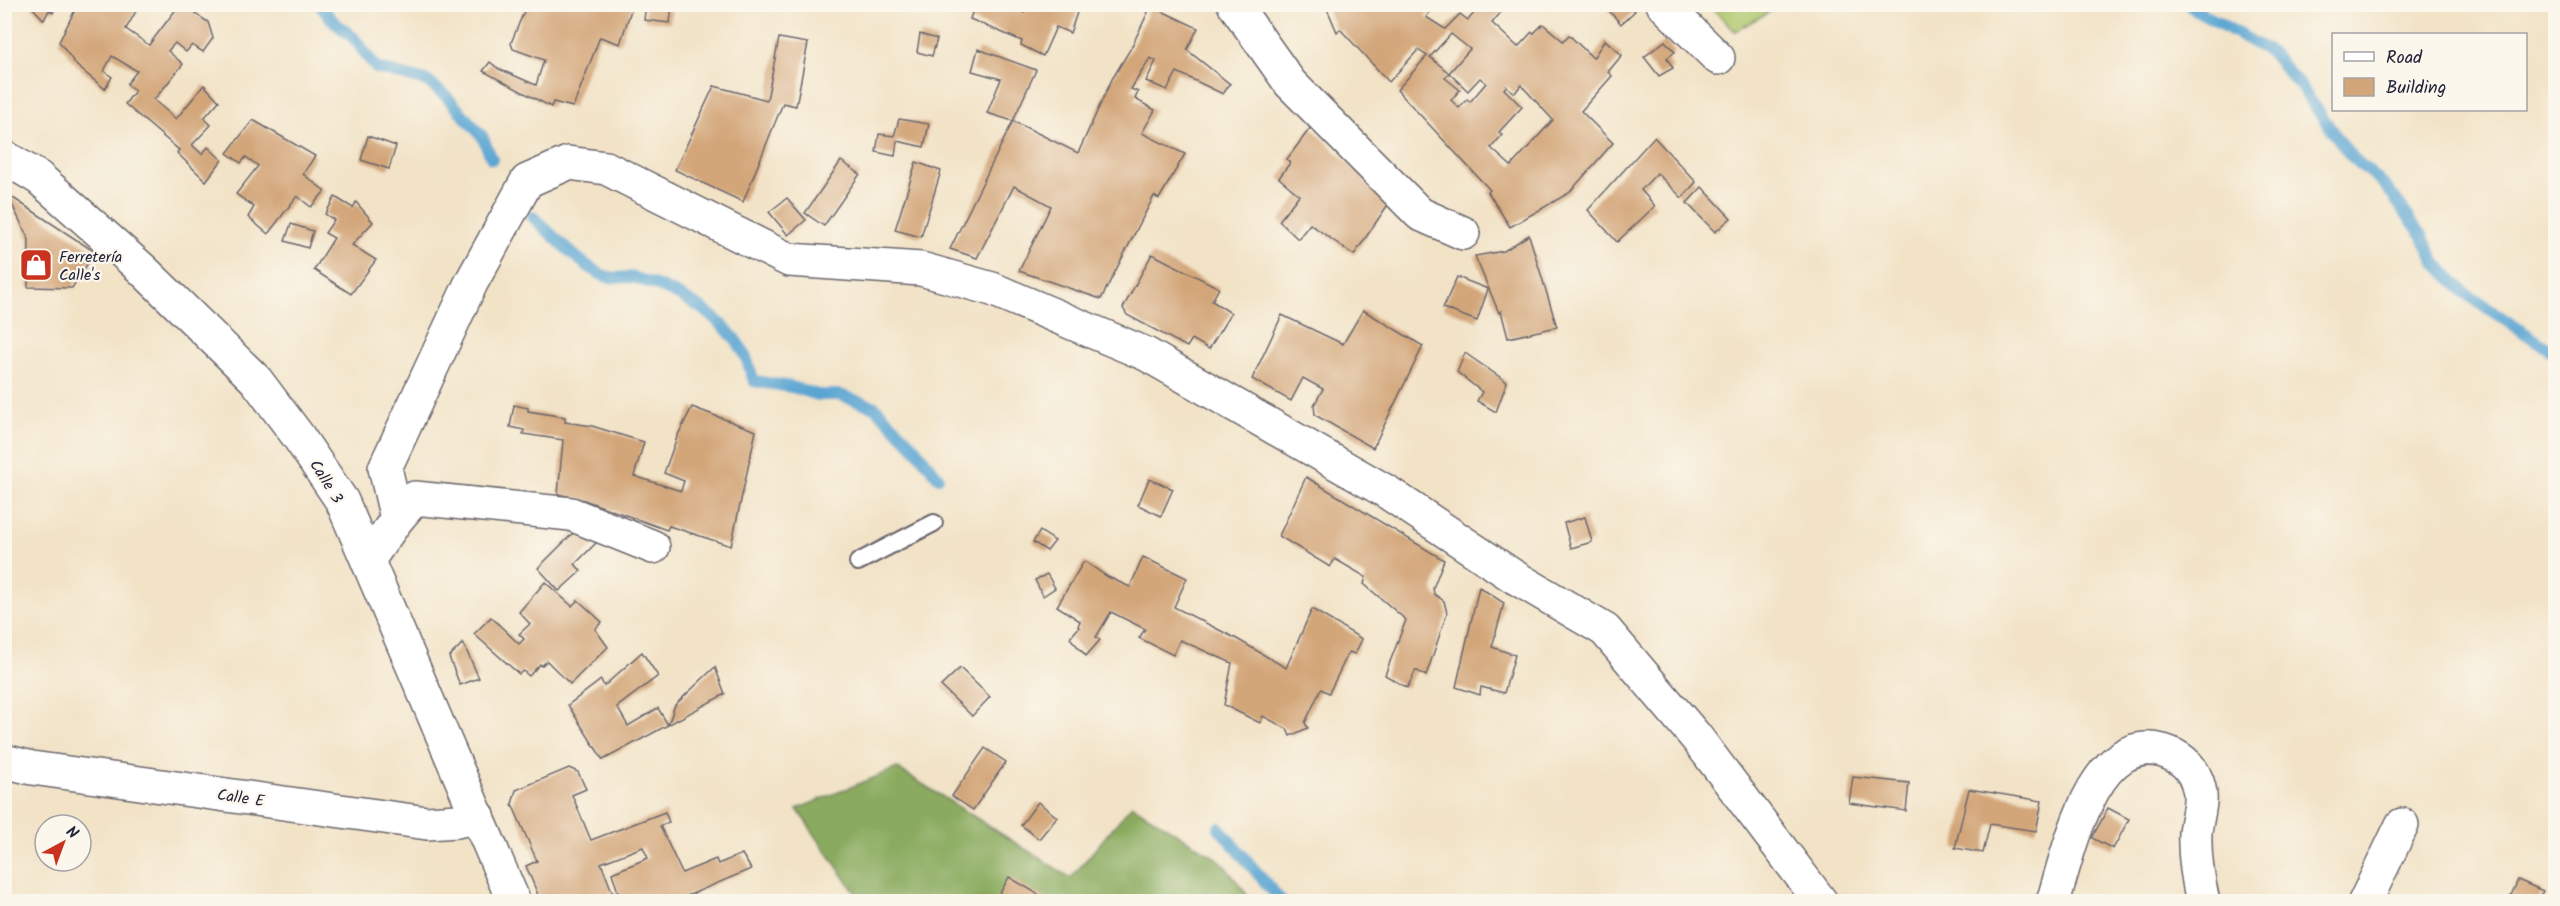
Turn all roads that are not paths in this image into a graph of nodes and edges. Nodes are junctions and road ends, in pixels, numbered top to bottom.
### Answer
1 (1234, 4) edge
2 (1664, 4) edge
3 (1718, 58) dead end
4 (4, 157) edge
5 (1462, 233) dead end
6 (397, 519) junction
7 (934, 523) dead end
8 (653, 547) dead end
9 (368, 560) junction
10 (858, 562) dead end
11 (4, 761) edge
12 (478, 816) junction
13 (2402, 825) dead end
14 (514, 902) edge
15 (1821, 902) edge
16 (2053, 902) edge
17 (2203, 902) edge
18 (2365, 902) edge

1 - 5 street
2 - 3 street
4 - 9 street, Calle 3
6 - 8 street
6 - 9 street
6 - 15 street
7 - 10 lane
9 - 12 street, Calle 3
11 - 12 street, Calle E
12 - 14 street, Calle 3
13 - 18 street
16 - 17 street

